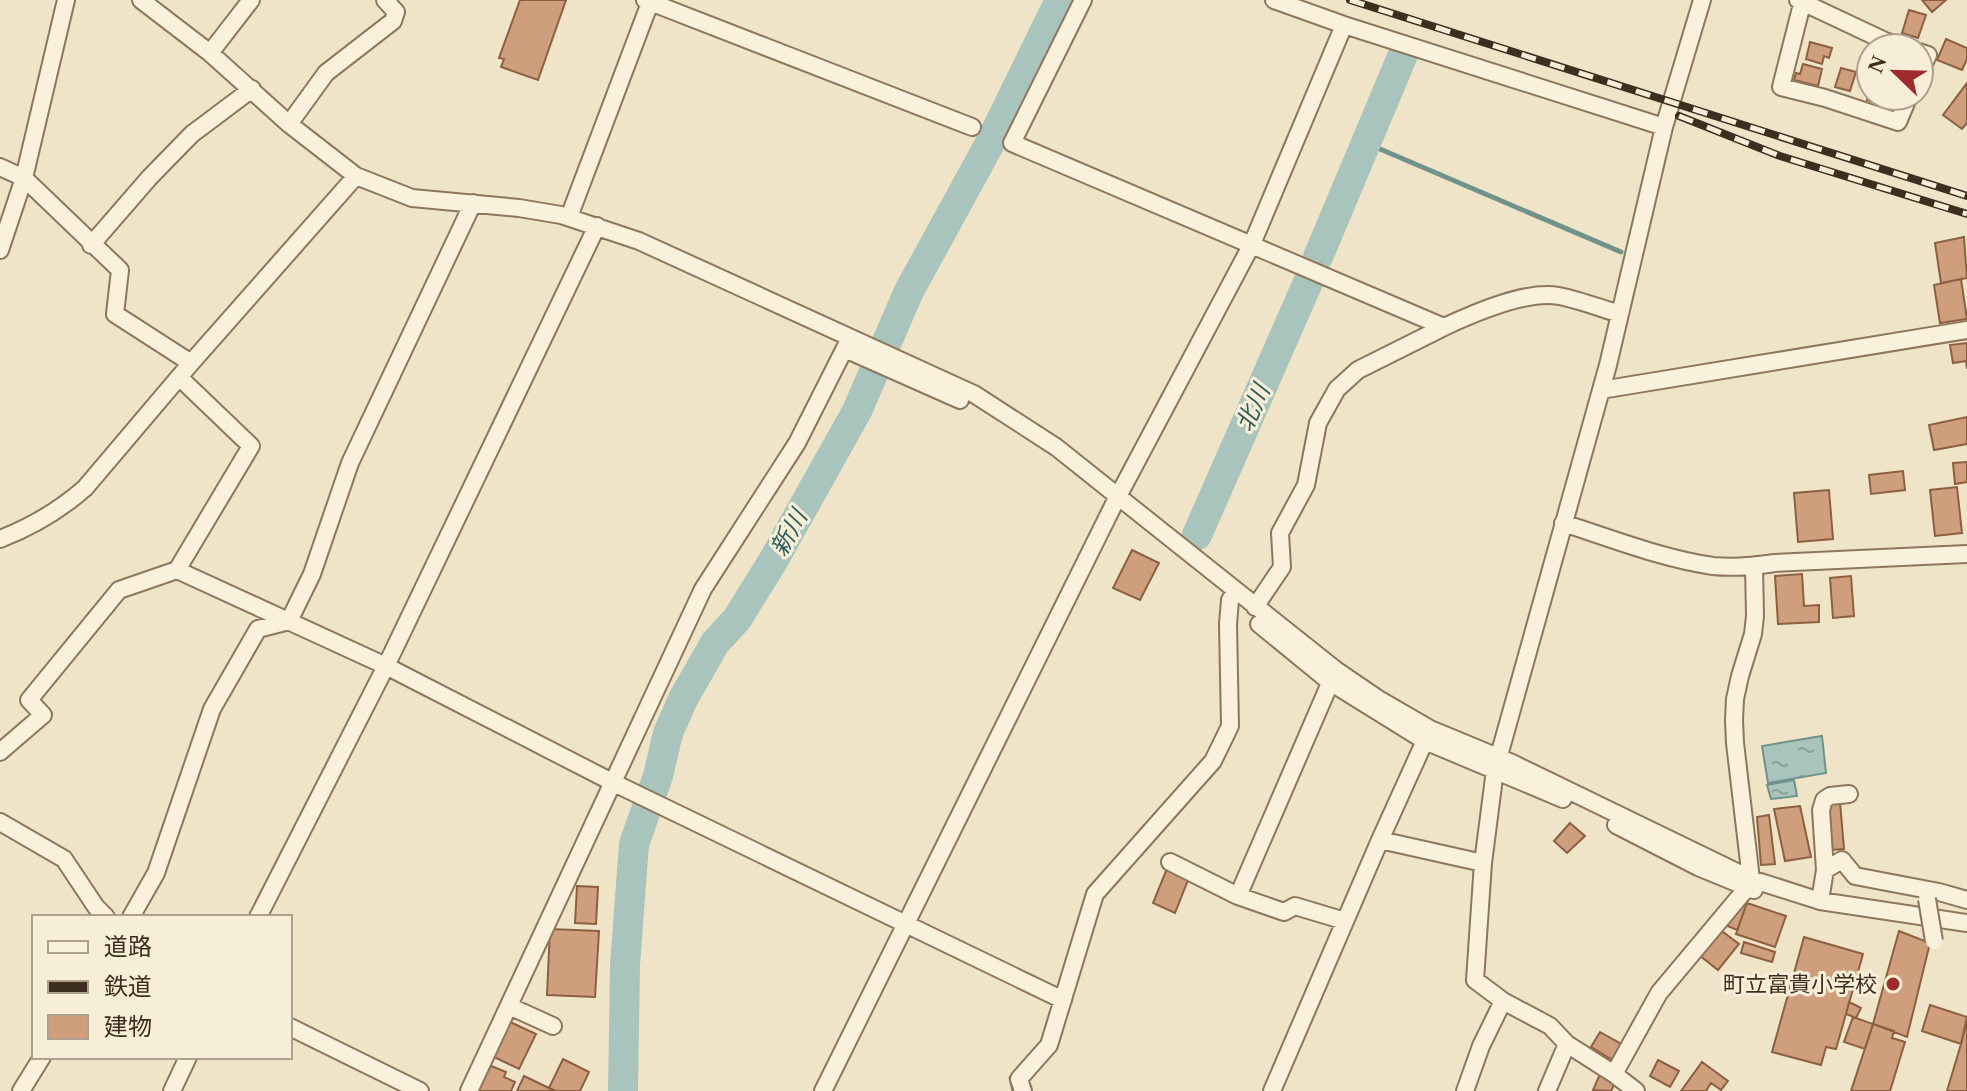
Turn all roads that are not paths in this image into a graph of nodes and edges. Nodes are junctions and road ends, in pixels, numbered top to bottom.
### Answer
1 (66, 0) edge
2 (141, 0) edge
3 (251, 0) edge
4 (385, 0) edge
5 (1083, 0) edge
6 (1274, 0) edge
7 (1702, 0) edge
8 (648, 1) edge
9 (1801, 1) edge
10 (1344, 25) junction
11 (1866, 32) edge
12 (210, 53) junction
13 (252, 89) junction
14 (1855, 108) edge
15 (1868, 112) edge
16 (1902, 112) edge
17 (289, 124) junction
18 (972, 127) dead end
19 (1664, 127) junction
20 (0, 167) edge
21 (356, 176) junction
22 (24, 178) junction
23 (473, 203) junction
24 (569, 217) junction
25 (597, 226) junction
26 (1252, 244) junction
27 (91, 245) junction
28 (0, 250) edge
29 (1620, 314) junction
30 (1444, 327) junction
31 (1967, 330) edge
32 (853, 346) junction
33 (191, 363) junction
34 (179, 377) junction
35 (1601, 390) junction
36 (1117, 499) junction
37 (1563, 523) junction
38 (0, 539) edge
39 (1967, 554) edge
40 (1754, 566) junction
41 (177, 570) junction
42 (1233, 595) junction
43 (1255, 607) junction
44 (289, 621) junction
45 (386, 666) junction
46 (1333, 676) junction
47 (1427, 735) junction
48 (0, 752) edge
49 (1497, 764) junction
50 (614, 783) junction
51 (1849, 794) dead end
52 (0, 822) edge
53 (1380, 840) junction
54 (1170, 862) dead end
55 (1483, 863) junction
56 (1825, 870) junction
57 (1749, 884) junction
58 (1238, 896) junction
59 (1927, 899) dead end
60 (1967, 900) edge
61 (1820, 901) junction
62 (104, 915) edge
63 (132, 915) edge
64 (259, 915) edge
65 (1345, 921) junction
66 (1967, 923) edge
67 (906, 924) junction
68 (1967, 932) edge
69 (1934, 941) dead end
70 (1063, 1000) junction
71 (1503, 1001) junction
72 (509, 1006) junction
73 (553, 1026) dead end
74 (292, 1028) edge
75 (1567, 1044) junction
76 (41, 1059) edge
77 (187, 1059) edge
78 (1614, 1074) junction
79 (1024, 1087) edge
80 (21, 1091) edge
81 (172, 1091) edge
82 (420, 1091) edge
83 (469, 1091) edge
84 (823, 1091) edge
85 (1272, 1091) edge
86 (1465, 1091) edge
87 (1547, 1091) edge
88 (1636, 1091) edge

1 - 22 street
2 - 12 street
3 - 12 street
4 - 17 street
5 - 26 street
6 - 10 street
7 - 19 street
8 - 18 street
8 - 24 street
9 - 11 street
9 - 14 street
10 - 19 street
10 - 26 street
12 - 13 street
13 - 17 street
13 - 27 street
15 - 16 street
17 - 21 street
19 - 29 street
20 - 22 street
21 - 23 street
21 - 33 street
22 - 27 street
22 - 28 street
23 - 24 street
23 - 44 street
24 - 25 street
25 - 32 street
25 - 45 street
26 - 30 street
26 - 36 street
27 - 33 street
29 - 30 street
29 - 35 street
30 - 43 street
31 - 35 street
32 - 36 street
32 - 50 street
33 - 34 street
34 - 38 street
34 - 41 street
35 - 37 street
36 - 42 street
36 - 67 street
37 - 40 street
37 - 49 street
39 - 40 street
40 - 57 street
41 - 44 street
41 - 48 street
42 - 43 street
42 - 46 street
42 - 70 street
43 - 46 street
44 - 45 street
44 - 63 street
45 - 50 street
45 - 64 street
46 - 47 street
46 - 58 street
47 - 49 street
47 - 53 street
49 - 55 street
49 - 57 street
50 - 67 street
50 - 72 street
51 - 56 street
52 - 62 street
53 - 55 street
53 - 65 street
54 - 58 street
55 - 71 street
56 - 60 street
56 - 61 street
57 - 61 street
57 - 68 street
57 - 78 street
58 - 65 street
59 - 69 street, bridge
61 - 66 street
65 - 85 street
67 - 70 street
67 - 84 street
70 - 79 street
71 - 75 street
71 - 86 street
72 - 73 street
72 - 83 street
74 - 82 street
75 - 78 street
75 - 87 street
76 - 80 street
77 - 81 street
78 - 88 street

